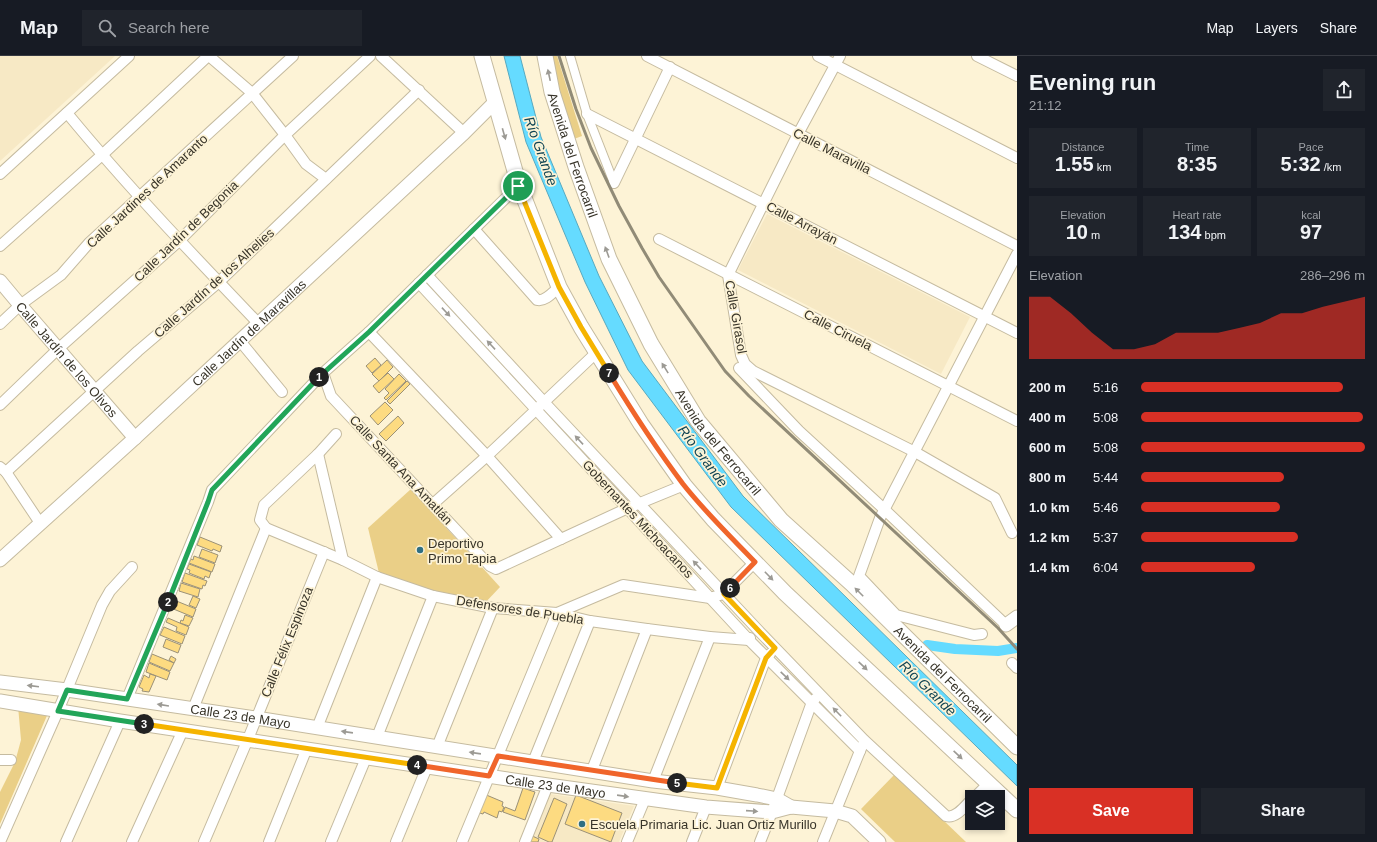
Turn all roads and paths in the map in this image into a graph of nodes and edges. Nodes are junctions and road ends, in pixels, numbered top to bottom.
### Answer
1 (129, 56) edge
2 (209, 56) edge
3 (293, 56) edge
4 (370, 56) edge
5 (381, 56) edge
6 (482, 56) edge
7 (545, 56) edge
8 (570, 56) edge
9 (647, 56) edge
10 (818, 56) edge
11 (977, 56) edge
12 (837, 60) edge
13 (670, 68) junction
14 (1017, 75) edge
15 (420, 90) junction
16 (252, 93) junction
17 (495, 102) junction
18 (67, 113) junction
19 (587, 114) junction
20 (464, 133) junction
21 (798, 134) junction
22 (285, 135) junction
23 (635, 138) junction
24 (102, 155) junction
25 (1017, 158) edge
26 (0, 174) edge
27 (326, 179) junction
28 (614, 183) joint
29 (518, 186) junction
30 (141, 197) junction
31 (763, 203) junction
32 (474, 228) junction
33 (659, 239) dead end
34 (179, 241) junction
35 (0, 246) edge
36 (1017, 246) edge
37 (1017, 254) edge
38 (427, 275) junction
39 (728, 275) junction
40 (0, 280) edge
41 (218, 282) junction
42 (419, 283) junction
43 (559, 287) junction
44 (20, 305) junction
45 (985, 316) junction
46 (0, 324) edge
47 (259, 324) junction
48 (369, 332) junction
49 (1017, 333) edge
50 (240, 341) junction
51 (58, 349) junction
52 (596, 353) junction
53 (742, 366) junction
54 (323, 373) junction
55 (949, 386) junction
56 (95, 391) junction
57 (282, 392) dead end
58 (0, 405) edge
59 (540, 406) junction
60 (1017, 421) edge
61 (336, 434) dead end
62 (135, 438) junction
63 (915, 452) junction
64 (318, 454) junction
65 (487, 456) junction
66 (3, 470) edge
67 (684, 485) junction
68 (639, 503) junction
69 (433, 504) junction
70 (628, 508) junction
71 (883, 514) junction
72 (40, 523) junction
73 (263, 524) junction
74 (1012, 533) dead end
75 (561, 539) junction
76 (324, 552) junction
77 (0, 560) edge
78 (343, 560) junction
79 (755, 562) junction
80 (132, 567) dead end
81 (377, 577) junction
82 (724, 594) junction
83 (434, 596) junction
84 (710, 598) junction
85 (493, 608) junction
86 (557, 613) junction
87 (1017, 617) edge
88 (590, 621) junction
89 (1006, 625) joint
90 (648, 630) junction
91 (758, 630) junction
92 (982, 634) dead end
93 (710, 637) junction
94 (749, 640) junction
95 (775, 648) junction
96 (766, 658) junction
97 (0, 682) edge
98 (67, 690) junction
99 (819, 693) junction
100 (127, 699) junction
101 (0, 701) edge
102 (812, 702) junction
103 (193, 709) junction
104 (58, 711) junction
105 (256, 718) junction
106 (120, 721) junction
107 (317, 728) junction
108 (183, 730) junction
109 (377, 736) junction
110 (248, 739) junction
111 (864, 740) junction
112 (437, 747) junction
113 (1017, 747) edge
114 (307, 748) junction
115 (860, 751) junction
116 (498, 756) junction
117 (366, 758) junction
118 (0, 760) edge
119 (11, 760) dead end
120 (533, 762) junction
121 (427, 767) junction
122 (592, 770) junction
123 (489, 776) junction
124 (653, 781) junction
125 (989, 783) junction
126 (548, 785) junction
127 (717, 788) junction
128 (982, 790) edge
129 (645, 799) junction
130 (777, 799) junction
131 (791, 807) junction
132 (965, 807) edge
133 (706, 808) junction
134 (1017, 810) edge
135 (835, 811) junction
136 (772, 812) junction
137 (0, 842) edge
138 (66, 842) edge
139 (132, 842) edge
140 (204, 842) edge
141 (269, 842) edge
142 (332, 842) edge
143 (396, 842) edge
144 (462, 842) edge
145 (525, 842) edge
146 (627, 842) edge
147 (692, 842) edge
148 (760, 842) edge
149 (822, 842) edge
150 (879, 842) edge

1 - 18 street
2 - 16 street
2 - 24 street
3 - 16 street, Calle Jardines de Amaranto
4 - 22 street, Calle Jardín de Begonia
5 - 15 street
6 - 17 main road
113 -> 7 main road, Avenida del Ferrocarril
8 - 19 street, Avenida del Ferrocarril
9 - 13 street, Calle Maravilla
10 - 12 street
11 - 14 street
12 - 21 street, Calle Girasol
12 - 25 street
13 - 21 street, Calle Maravilla
13 - 23 street
15 - 20 street
15 - 27 street, Calle Jardín de los Alhelies
16 - 22 street
16 - 30 street, Calle Jardines de Amaranto
17 - 20 street, Calle Jardín de Maravillas
17 -> 29 main road
18 - 24 street
18 - 26 street
19 - 23 street, Calle Arrayán
19 - 28 street, Avenida del Ferrocarril
20 - 47 street, Calle Jardín de Maravillas
21 - 31 street, Calle Girasol
21 - 36 street, Calle Maravilla
22 - 27 street
22 - 34 street, Calle Jardín de Begonia
23 - 28 street
23 - 31 street, Calle Arrayán
24 - 30 street
24 - 35 street
27 - 41 street, Calle Jardín de los Alhelies
29 - 32 street
29 - 43 main road
30 - 34 street
30 - 44 street, Calle Jardines de Amaranto
31 - 39 street, Calle Girasol
31 - 45 street, Calle Arrayán
32 - 38 street
32 - 43 street
33 - 39 street, Calle Ciruela
34 - 41 street
34 - 51 street, Calle Jardín de Begonia
37 - 45 street
38 - 42 street
59 -> 38 street, Gobernantes Michoacanos
39 - 53 street, Calle Girasol
39 - 55 street, Calle Ciruela
40 - 44 street, Calle Jardín de los Olivos
41 - 47 street
41 - 56 street, Calle Jardín de los Alhelies
42 - 48 street
42 -> 59 street, Gobernantes Michoacanos
43 - 52 main road
44 - 46 street, Calle Jardines de Amaranto
44 - 51 street, Calle Jardín de los Olivos
45 - 49 street, Calle Arrayán
45 - 55 street
47 - 50 street, Calle Jardín de Maravillas
48 - 54 street
48 - 65 street
50 - 57 street
50 - 62 street, Calle Jardín de Maravillas
51 - 56 street, Calle Jardín de los Olivos
51 - 58 street, Calle Jardín de Begonia
52 - 59 street
52 - 67 main road
53 - 63 street
53 - 71 street
54 - 69 street, Calle Santa Ana Amatlán
54 - 100 street
55 - 60 street, Calle Ciruela
55 - 63 street
56 - 62 street, Calle Jardín de los Olivos
56 - 66 street, Calle Jardín de los Alhelies
59 - 65 street
68 -> 59 street, Gobernantes Michoacanos
59 - 70 street, Gobernantes Michoacanos
61 - 64 street
62 - 72 street, Calle Jardín de Maravillas
63 - 71 street
63 - 74 street
64 - 73 street
64 - 78 street
65 - 69 street
65 - 75 street
66 - 72 street
67 - 68 street, Calle Santa Ana Amatlán
67 - 79 main road
68 - 70 street, Calle Santa Ana Amatlán
82 -> 68 street, Gobernantes Michoacanos
69 - 75 street, Calle Santa Ana Amatlán
70 - 75 street, Calle Santa Ana Amatlán
70 - 84 street, Gobernantes Michoacanos
71 - 89 street
71 - 92 street
72 - 77 street, Calle Jardín de Maravillas
73 - 76 street, Defensores de Puebla
73 - 103 street
76 - 78 street, Defensores de Puebla
76 - 105 street, Calle Félix Espinoza
78 - 81 street, Defensores de Puebla
79 - 82 street
79 -> 125 main road
80 - 98 street
81 - 83 street, Defensores de Puebla
81 - 107 street
82 - 84 street
82 - 91 street, Gobernantes Michoacanos
83 - 85 street, Defensores de Puebla
83 - 109 street
84 - 86 street
84 - 94 street, Gobernantes Michoacanos
85 - 86 street, Defensores de Puebla
85 - 112 street
86 - 88 street, Defensores de Puebla
86 - 116 street
87 - 89 street
88 - 90 street, Defensores de Puebla
88 - 120 street
90 - 93 street, Defensores de Puebla
90 - 122 street
91 - 94 street
91 - 95 street, Gobernantes Michoacanos
93 - 94 street, Defensores de Puebla
93 - 124 street
94 - 96 street, Gobernantes Michoacanos
95 - 96 street
95 - 99 street, Gobernantes Michoacanos
96 -> 102 street, Gobernantes Michoacanos
96 - 127 street
98 -> 97 street, Calle 23 de Mayo
98 - 100 street, Calle 23 de Mayo
98 - 104 street
99 - 102 street
111 -> 99 street, Gobernantes Michoacanos
103 -> 100 street, Calle 23 de Mayo
101 - 104 street, Calle 23 de Mayo
102 - 115 street, Gobernantes Michoacanos
102 - 130 street
103 - 105 street, Calle 23 de Mayo
104 - 106 street, Calle 23 de Mayo
104 - 137 street
105 - 107 street, Calle 23 de Mayo
105 - 110 street, Calle Félix Espinoza
106 - 108 street, Calle 23 de Mayo
106 - 138 street
109 -> 107 street, Calle 23 de Mayo
108 - 110 street, Calle 23 de Mayo
108 - 139 street
109 - 112 street, Calle 23 de Mayo
110 - 114 street, Calle 23 de Mayo
110 - 140 street, Calle Félix Espinoza
111 - 115 street
111 - 132 street, Gobernantes Michoacanos
116 -> 112 street, Calle 23 de Mayo
114 - 117 street, Calle 23 de Mayo
114 - 141 street
115 - 135 street
116 - 120 street, Calle 23 de Mayo
116 - 123 street
117 - 121 street, Calle 23 de Mayo
117 - 142 street
118 - 119 street
120 - 122 street, Calle 23 de Mayo
121 - 123 street, Calle 23 de Mayo
121 - 143 street
122 - 124 street, Calle 23 de Mayo
123 - 126 street, Calle 23 de Mayo
123 - 144 street
124 - 127 street, Calle 23 de Mayo
125 - 128 street
125 - 134 main road
126 -> 129 street, Calle 23 de Mayo
126 - 145 street
127 - 130 street, Calle 23 de Mayo
129 - 133 street, Calle 23 de Mayo
129 - 146 street
130 - 131 street, Calle 23 de Mayo
130 - 136 street
131 - 135 street, Calle 23 de Mayo
131 - 136 street, Calle 23 de Mayo
133 -> 136 street, Calle 23 de Mayo
133 - 147 street
135 - 149 street
135 - 150 street, Calle 23 de Mayo
136 - 148 street

